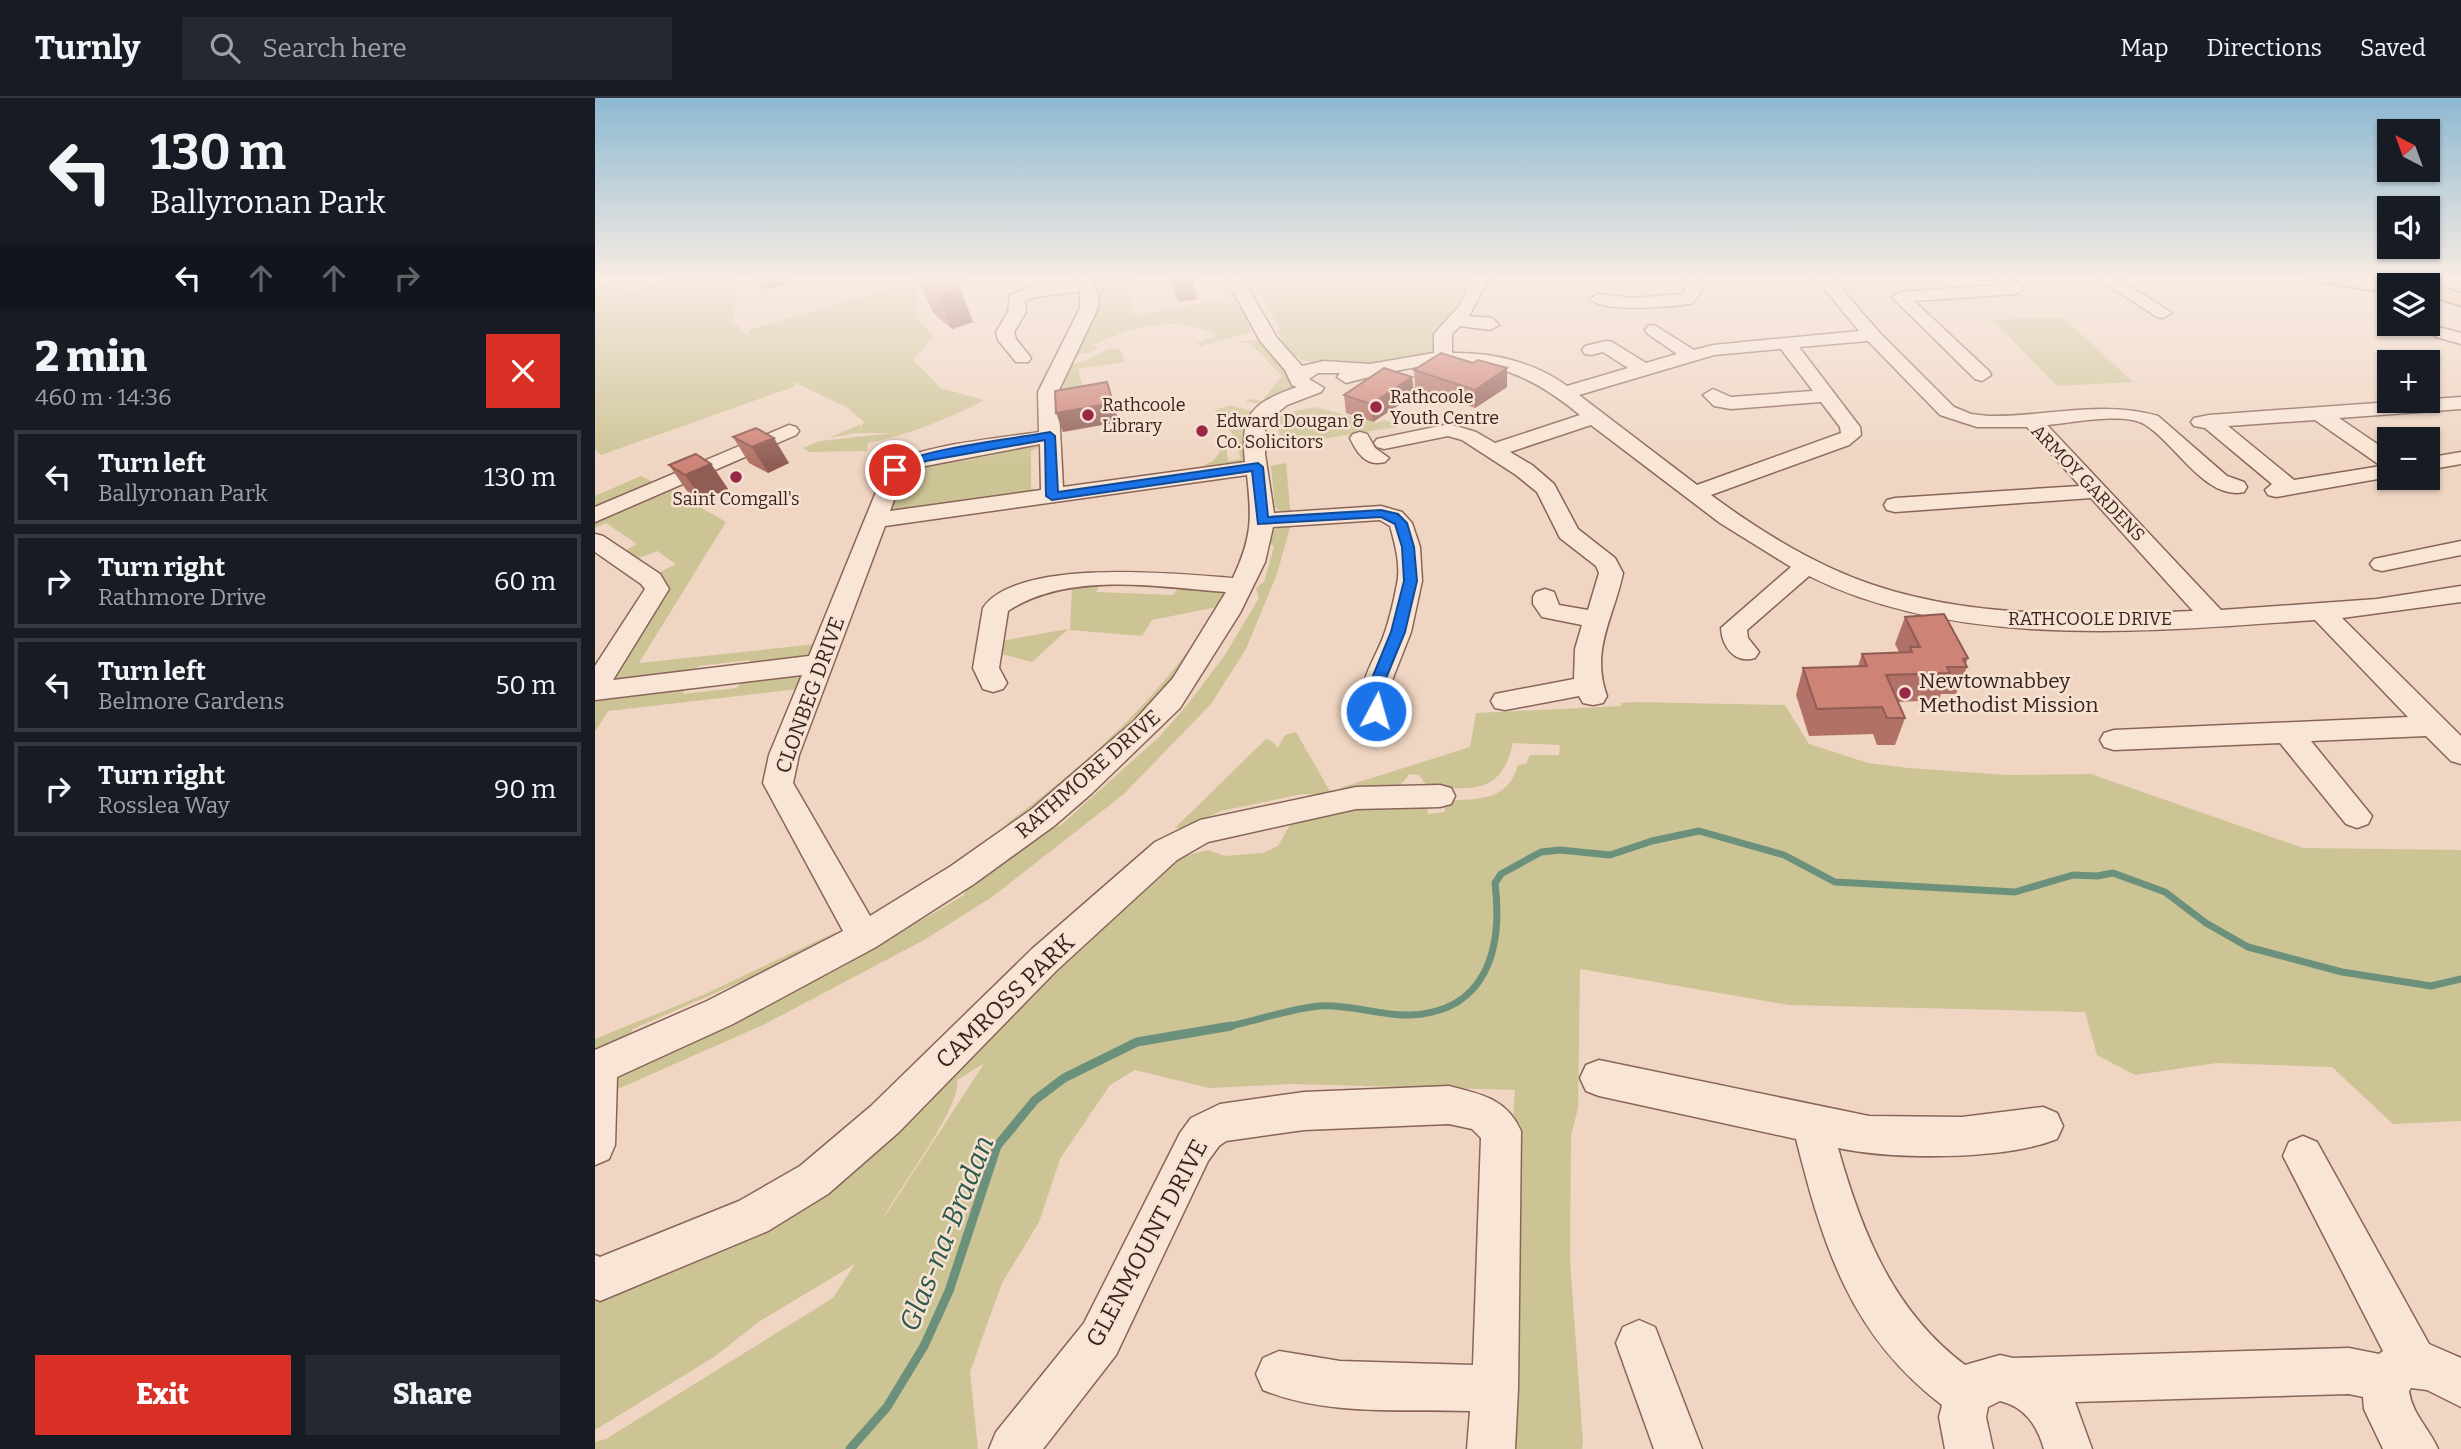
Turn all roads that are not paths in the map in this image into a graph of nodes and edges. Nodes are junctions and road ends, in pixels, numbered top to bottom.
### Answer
1 (1007, 339) edge
2 (1075, 339) edge
3 (1268, 339) edge
4 (1441, 339) edge
5 (1667, 339) edge
6 (1828, 339) edge
7 (1876, 339) edge
8 (1944, 339) edge
9 (1786, 343) junction
10 (1591, 350) dead end
11 (1280, 354) junction
12 (1690, 355) junction
13 (1022, 358) dead end
14 (1444, 358) junction
15 (1318, 367) junction
16 (1643, 370) junction
17 (1342, 372) junction
18 (1982, 375) dead end
19 (1299, 387) junction
20 (1563, 393) junction
21 (1713, 395) dead end
22 (1826, 396) junction
23 (2461, 403) edge
24 (2319, 413) junction
25 (1595, 417) junction
26 (2032, 421) junction
27 (790, 431) dead end
28 (1050, 436) junction
29 (1360, 438) dead end
30 (1493, 452) junction
31 (2377, 454) edge
32 (2443, 462) edge
33 (1258, 467) junction
34 (2377, 473) edge
35 (2461, 474) edge
36 (2236, 487) dead end
37 (2099, 491) junction
38 (1695, 493) junction
39 (1052, 496) junction
40 (1895, 505) dead end
41 (595, 515) edge
42 (876, 520) junction
43 (1263, 521) junction
44 (595, 541) edge
45 (2461, 548) edge
46 (2386, 556) dead end
47 (1806, 566) junction
48 (1240, 586) junction
49 (2461, 594) edge
50 (1545, 597) dead end
51 (2322, 613) junction
52 (2214, 618) junction
53 (1596, 620) junction
54 (1746, 652) dead end
55 (820, 664) junction
56 (993, 683) dead end
57 (595, 689) edge
58 (1505, 701) dead end
59 (1376, 711) dead end
60 (2433, 726) junction
61 (2287, 732) junction
62 (2114, 740) dead end
63 (2461, 754) edge
64 (1440, 796) dead end
65 (2357, 816) dead end
66 (864, 937) junction
67 (597, 1067) edge
68 (1599, 1078) dead end
69 (1812, 1123) junction
70 (2043, 1126) dead end
71 (595, 1144) edge
72 (2303, 1156) dead end
73 (595, 1277) edge
74 (1639, 1343) dead end
75 (2433, 1373) edge
76 (1279, 1374) dead end
77 (2016, 1380) junction
78 (1495, 1389) junction
79 (1967, 1395) junction
80 (1013, 1449) edge
81 (1491, 1449) edge
82 (1678, 1449) edge
83 (1969, 1449) edge
84 (2068, 1449) edge
85 (2414, 1449) edge

1 - 13 street
2 - 28 street
3 - 11 street
4 - 14 street
5 - 12 street
6 - 9 street
7 - 26 street, ARMOY GARDENS
8 - 18 street
9 - 12 street
9 - 22 street
10 - 16 street
11 - 15 street
11 - 19 street
12 - 16 street
14 - 17 street, RATHCOOLE DRIVE
14 - 20 street, RATHCOOLE DRIVE
15 - 17 street
15 - 19 street
16 - 20 street
17 - 19 street, RATHCOOLE DRIVE
19 - 33 street, RATHMORE DRIVE
20 - 25 street, RATHCOOLE DRIVE
21 - 22 street
22 - 38 street
23 - 24 street
24 - 31 street
24 - 34 street
25 - 30 street
25 - 38 street, RATHCOOLE DRIVE
26 - 36 street
26 - 37 street, ARMOY GARDENS
27 - 41 street
28 - 39 street
28 - 42 street, CLONBEG DRIVE
29 - 30 street
30 - 53 street
32 - 35 street
33 - 39 street
33 - 43 street, RATHMORE DRIVE
37 - 40 street
37 - 52 street, ARMOY GARDENS
38 - 47 street, RATHCOOLE DRIVE
39 - 42 street
42 - 55 street, CLONBEG DRIVE
43 - 48 street, RATHMORE DRIVE
43 - 59 street
44 - 57 street
45 - 46 street
47 - 52 street, RATHCOOLE DRIVE
47 - 54 street
48 - 56 street
48 - 66 street, RATHMORE DRIVE
49 - 51 street, RATHCOOLE DRIVE
50 - 53 street
51 - 52 street, RATHCOOLE DRIVE
51 - 60 street
53 - 58 street
55 - 57 street
55 - 66 street, CLONBEG DRIVE
60 - 61 street
60 - 63 street
61 - 62 street
61 - 65 street
64 - 73 street, CAMROSS PARK
66 - 67 street, RATHMORE DRIVE
67 - 71 street
68 - 69 street
69 - 70 street
69 - 79 street
72 - 75 street
74 - 82 street
75 - 77 street
75 - 85 street
76 - 78 street
77 - 79 street
77 - 84 street
78 - 80 street, GLENMOUNT DRIVE
78 - 81 street, GLENMOUNT DRIVE
79 - 83 street

